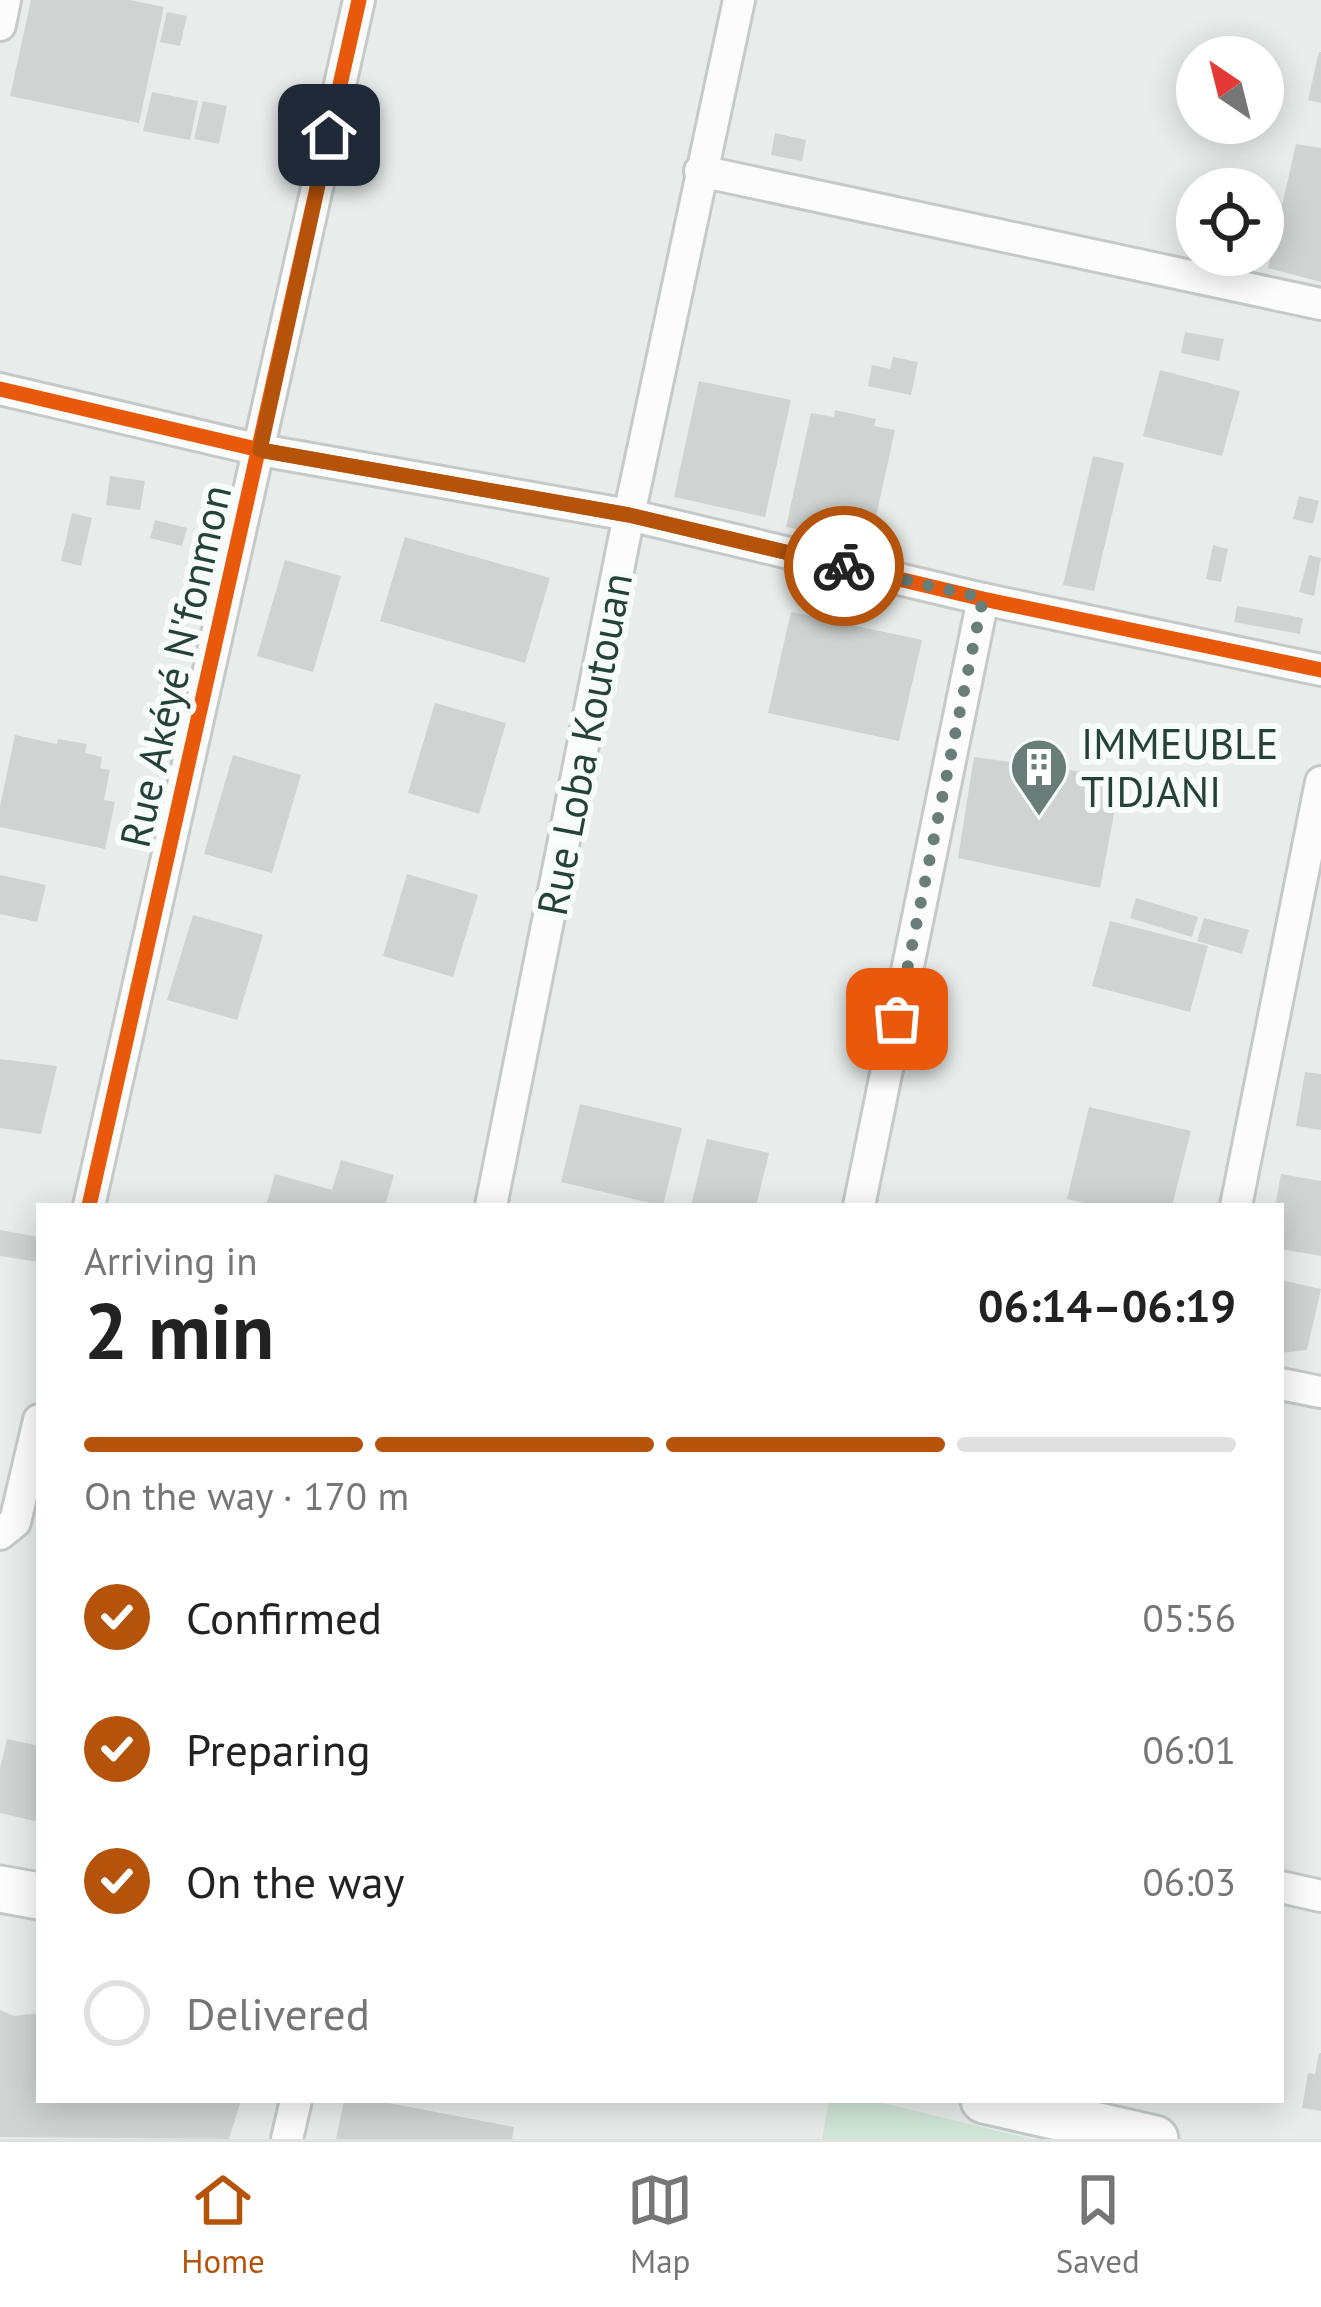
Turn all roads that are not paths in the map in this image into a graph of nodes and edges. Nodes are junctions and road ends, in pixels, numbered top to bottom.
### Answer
1 (5, 0) edge
2 (359, 0) edge
3 (739, 0) edge
4 (0, 26) edge
5 (700, 171) junction
6 (1321, 304) edge
7 (0, 389) edge
8 (260, 450) junction
9 (629, 515) junction
10 (983, 598) junction
11 (1321, 670) edge
12 (1321, 782) edge
13 (89, 1203) edge
14 (492, 1203) edge
15 (860, 1203) edge
16 (1237, 1203) edge
17 (1284, 1385) edge
18 (1321, 1392) edge
19 (36, 1429) edge
20 (5, 1525) edge
21 (1284, 1888) edge
22 (0, 1889) edge
23 (36, 1895) edge
24 (1321, 1896) edge
25 (295, 2103) edge
26 (997, 2103) edge
27 (287, 2139) edge
28 (1154, 2139) edge

1 - 4 street
2 - 8 street, Rue Akéyé N'fonmon
3 - 5 street, Rue Loba Koutouan
5 - 6 street
5 - 9 street, Rue Loba Koutouan
7 - 8 street
8 - 9 street
8 - 13 street, Rue Akéyé N'fonmon
9 - 10 street
9 - 14 street, Rue Loba Koutouan
10 - 11 street
10 - 15 street
12 - 16 street
17 - 18 street
19 - 20 street
21 - 24 street
22 - 23 main road
25 - 27 street
26 - 28 main road

